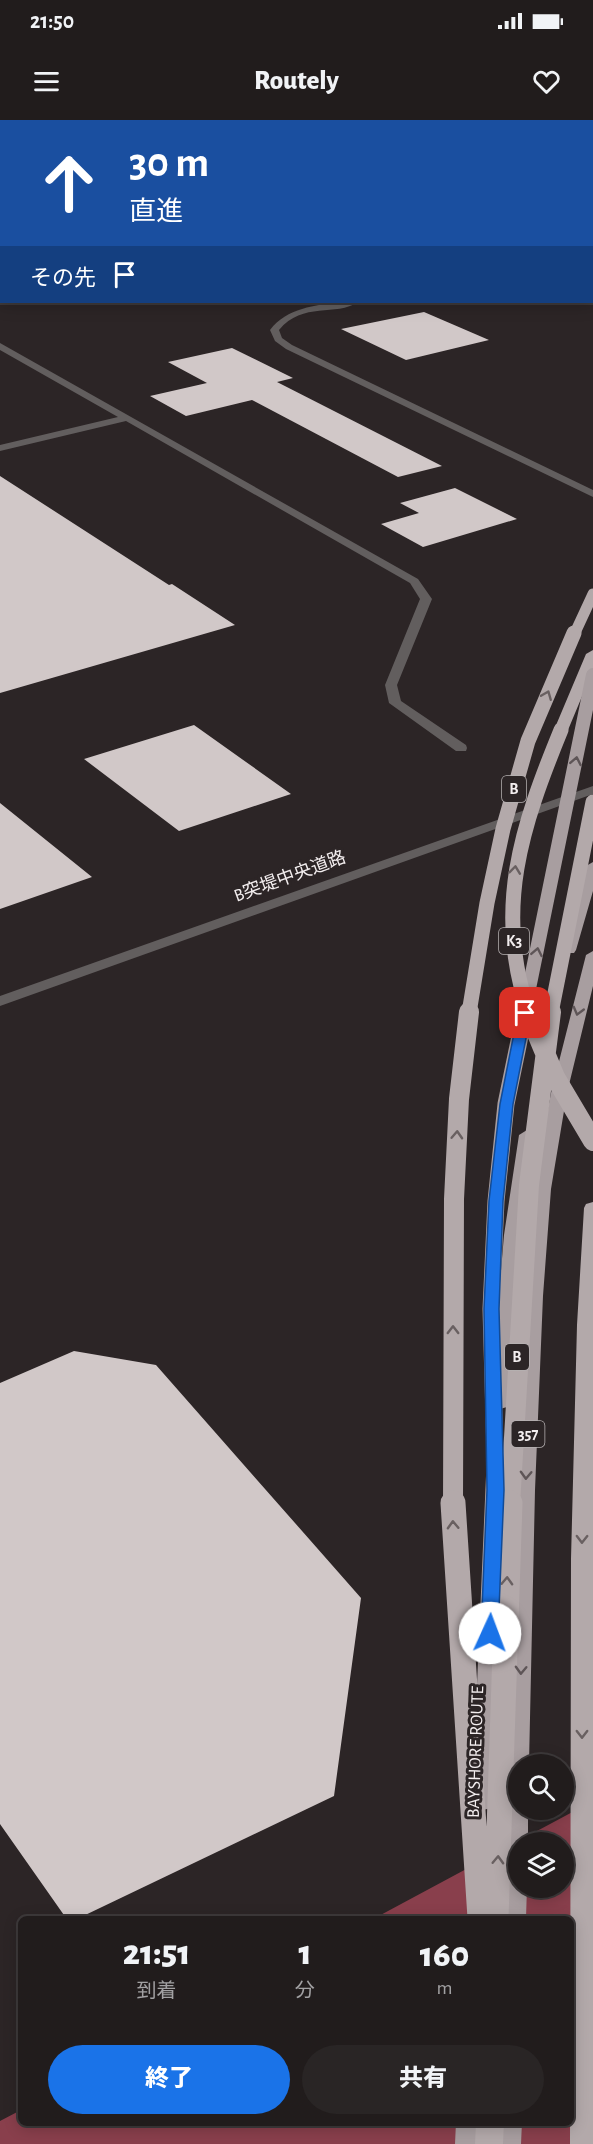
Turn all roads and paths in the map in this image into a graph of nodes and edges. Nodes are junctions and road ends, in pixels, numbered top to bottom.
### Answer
1 (349, 303) edge
2 (0, 346) edge
3 (128, 418) junction
4 (0, 448) edge
5 (593, 494) edge
6 (593, 594) edge
7 (593, 654) edge
8 (593, 675) edge
9 (461, 748) dead end
10 (593, 790) edge
11 (593, 802) edge
12 (593, 866) edge
13 (593, 957) edge
14 (0, 1001) edge
15 (593, 1141) edge
16 (593, 1208) edge
17 (496, 1490) junction
18 (479, 1916) edge
19 (479, 1916) edge
20 (496, 1916) edge
21 (514, 1916) edge
22 (469, 2126) edge
23 (490, 2126) edge
24 (509, 2126) edge
25 (468, 2144) edge
26 (489, 2144) edge
27 (508, 2144) edge
28 (584, 2144) edge

1 - 5 street
2 - 3 street
3 - 4 street
3 - 9 street
18 -> 6 highway, B, bridge
15 -> 7 highway, K3, bridge
17 -> 8 highway, bridge
10 - 14 street, B突堤中央道路
20 -> 11 highway, BAYSHORE ROUTE / B, bridge
12 - 17 highway, 357, bridge
13 -> 21 highway, 357
16 -> 28 highway
17 - 19 highway, 357, bridge
22 - 25 highway
23 - 26 highway
24 - 27 highway

